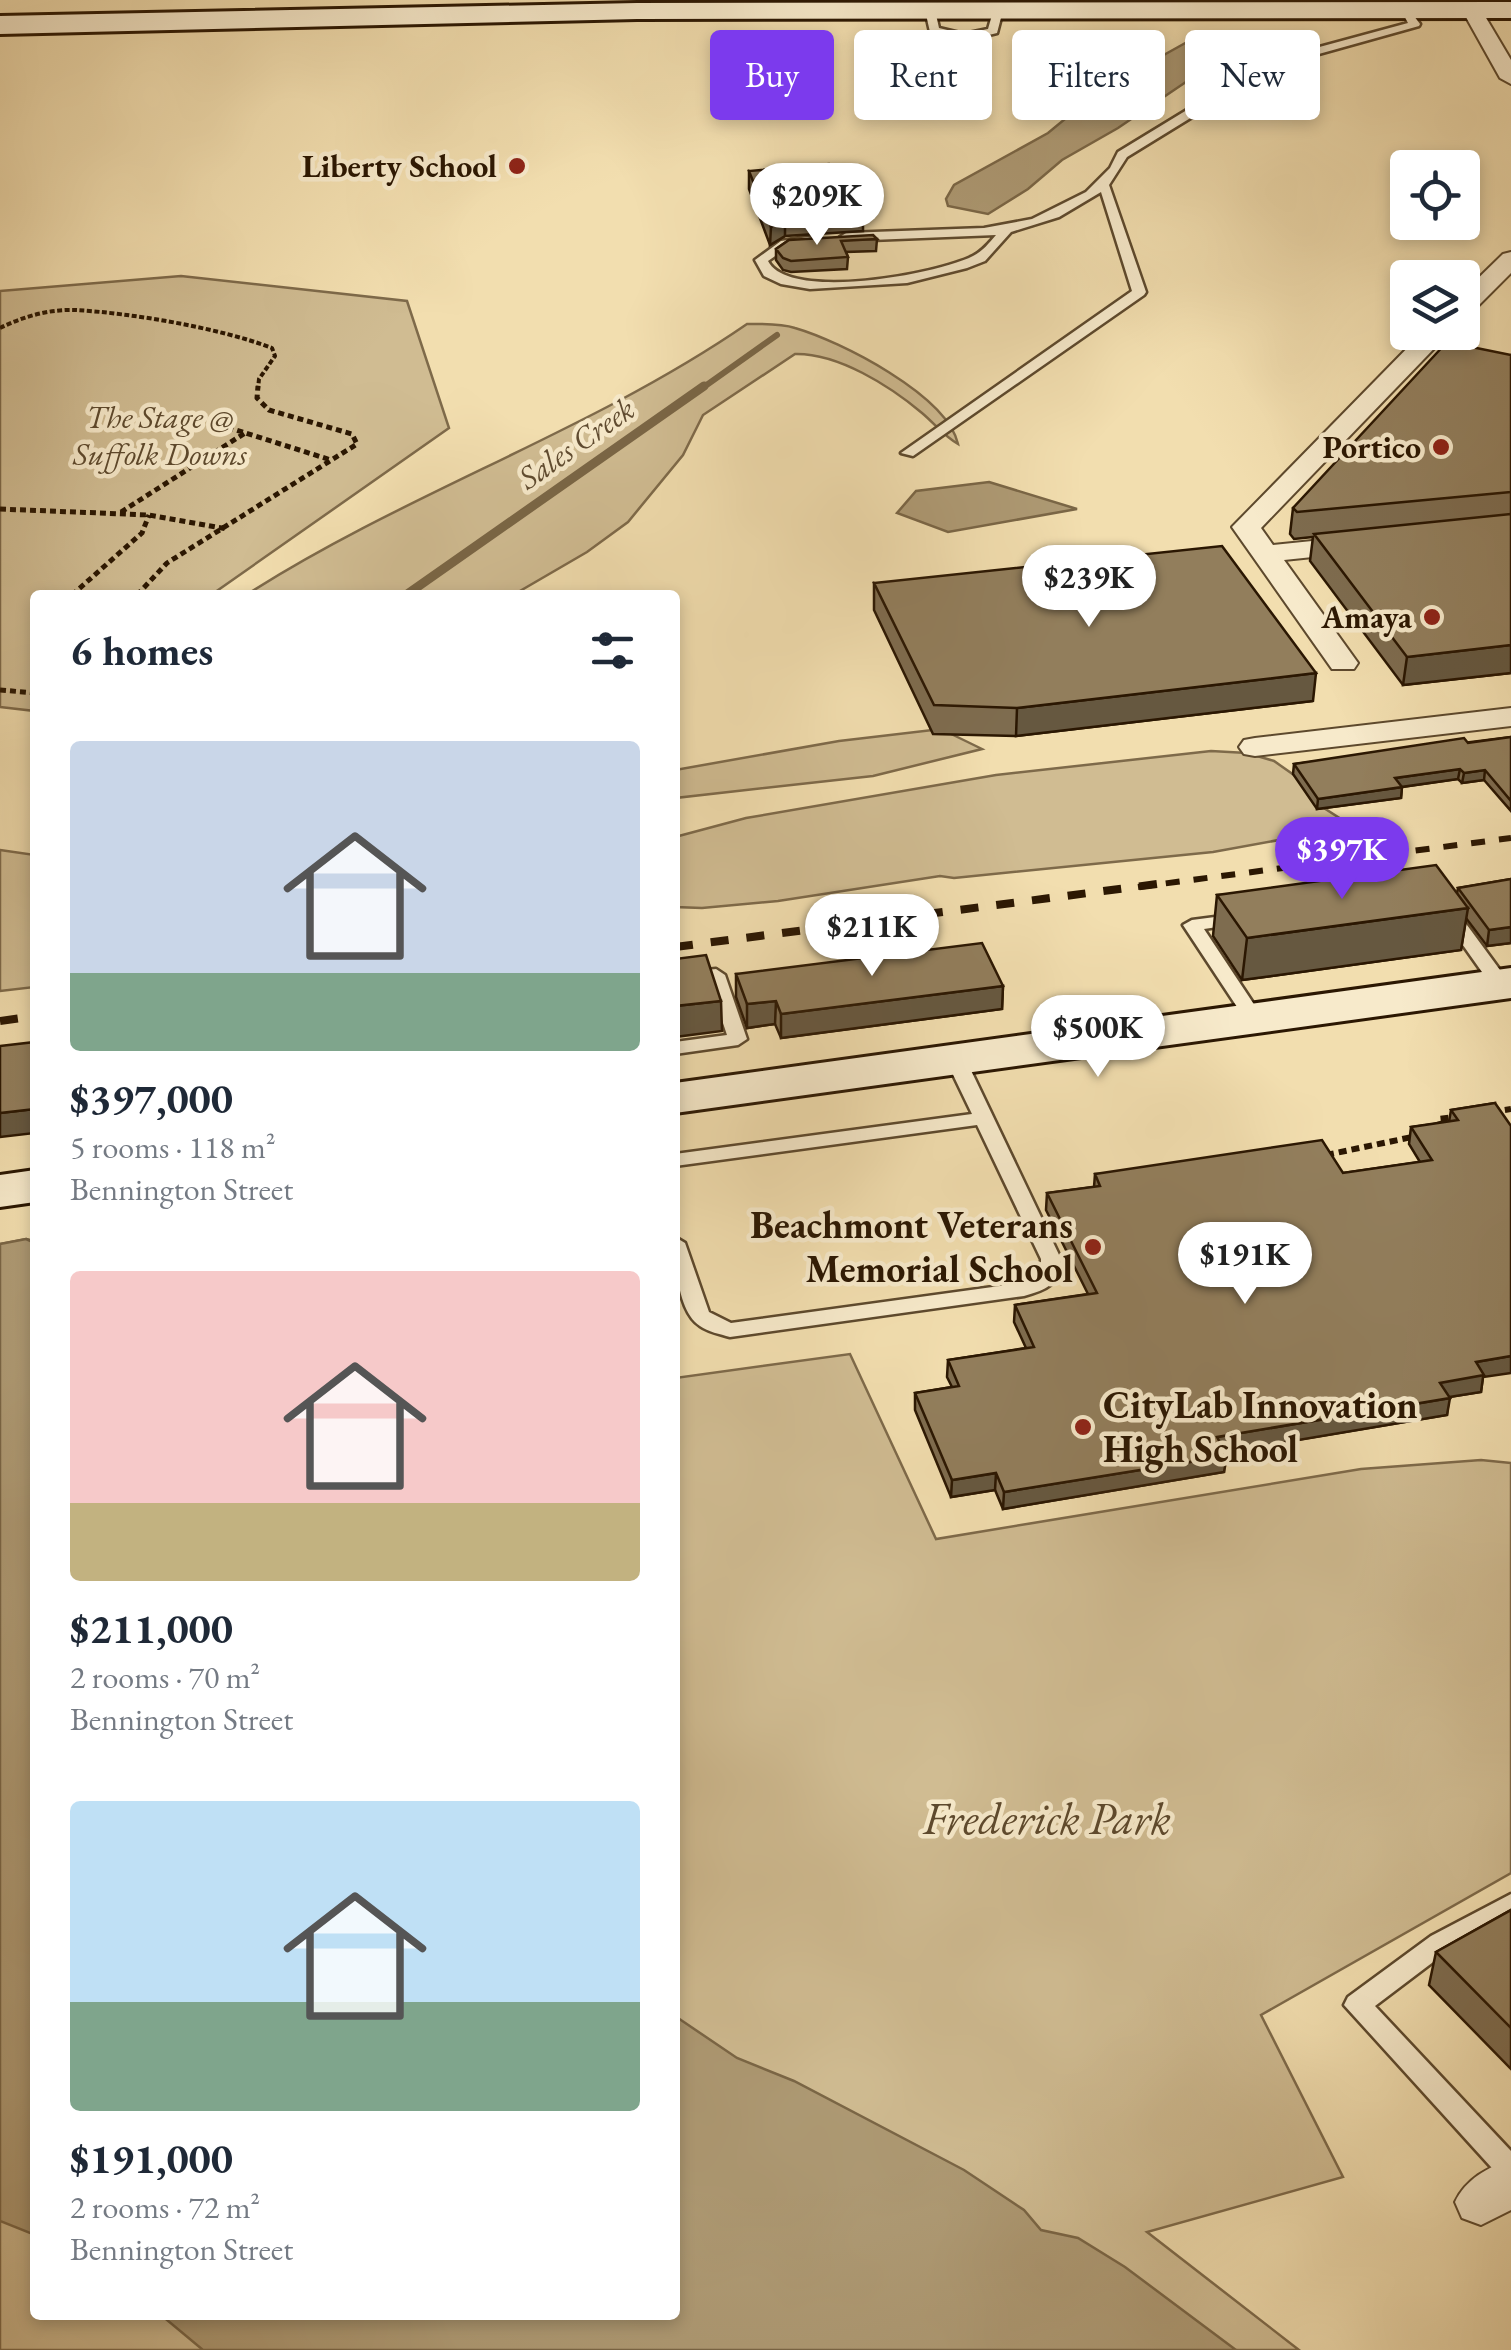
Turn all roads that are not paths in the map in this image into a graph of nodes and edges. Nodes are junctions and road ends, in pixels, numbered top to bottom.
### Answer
1 (676, 5) edge
2 (1404, 10) junction
3 (1472, 10) junction
4 (1511, 10) edge
5 (0, 26) edge
6 (1511, 78) edge
7 (1105, 187) junction
8 (1006, 230) junction
9 (836, 238) edge
10 (819, 240) edge
11 (1511, 259) edge
12 (1480, 290) edge
13 (1420, 350) edge
14 (1449, 350) edge
15 (1458, 355) edge
16 (908, 453) dead end
17 (1397, 541) edge
18 (1264, 554) junction
19 (1343, 663) dead end
20 (1511, 717) edge
21 (1255, 746) dead end
22 (1434, 894) edge
23 (1267, 916) edge
24 (680, 979) edge
25 (1506, 984) edge
26 (1254, 1018) junction
27 (680, 1047) edge
28 (956, 1060) junction
29 (680, 1097) edge
30 (983, 1118) junction
31 (680, 1159) edge
32 (30, 1187) edge
33 (0, 1191) edge
34 (680, 1257) edge
35 (1511, 1904) edge
36 (1501, 2185) edge

1 - 2 street
1 - 5 street
2 - 3 street
2 - 7 lane
3 - 4 street
3 - 6 street
7 - 8 lane
7 - 16 lane
8 - 9 lane
8 - 10 lane
11 - 12 street
13 - 18 street
14 - 15 street
17 - 18 street
18 - 19 street
20 - 21 street
22 - 25 lane
23 - 26 lane
24 - 27 lane
25 - 26 street
26 - 28 street
28 - 29 street
28 - 30 lane
30 - 31 lane
30 - 34 lane
32 - 33 street
35 - 36 lane

